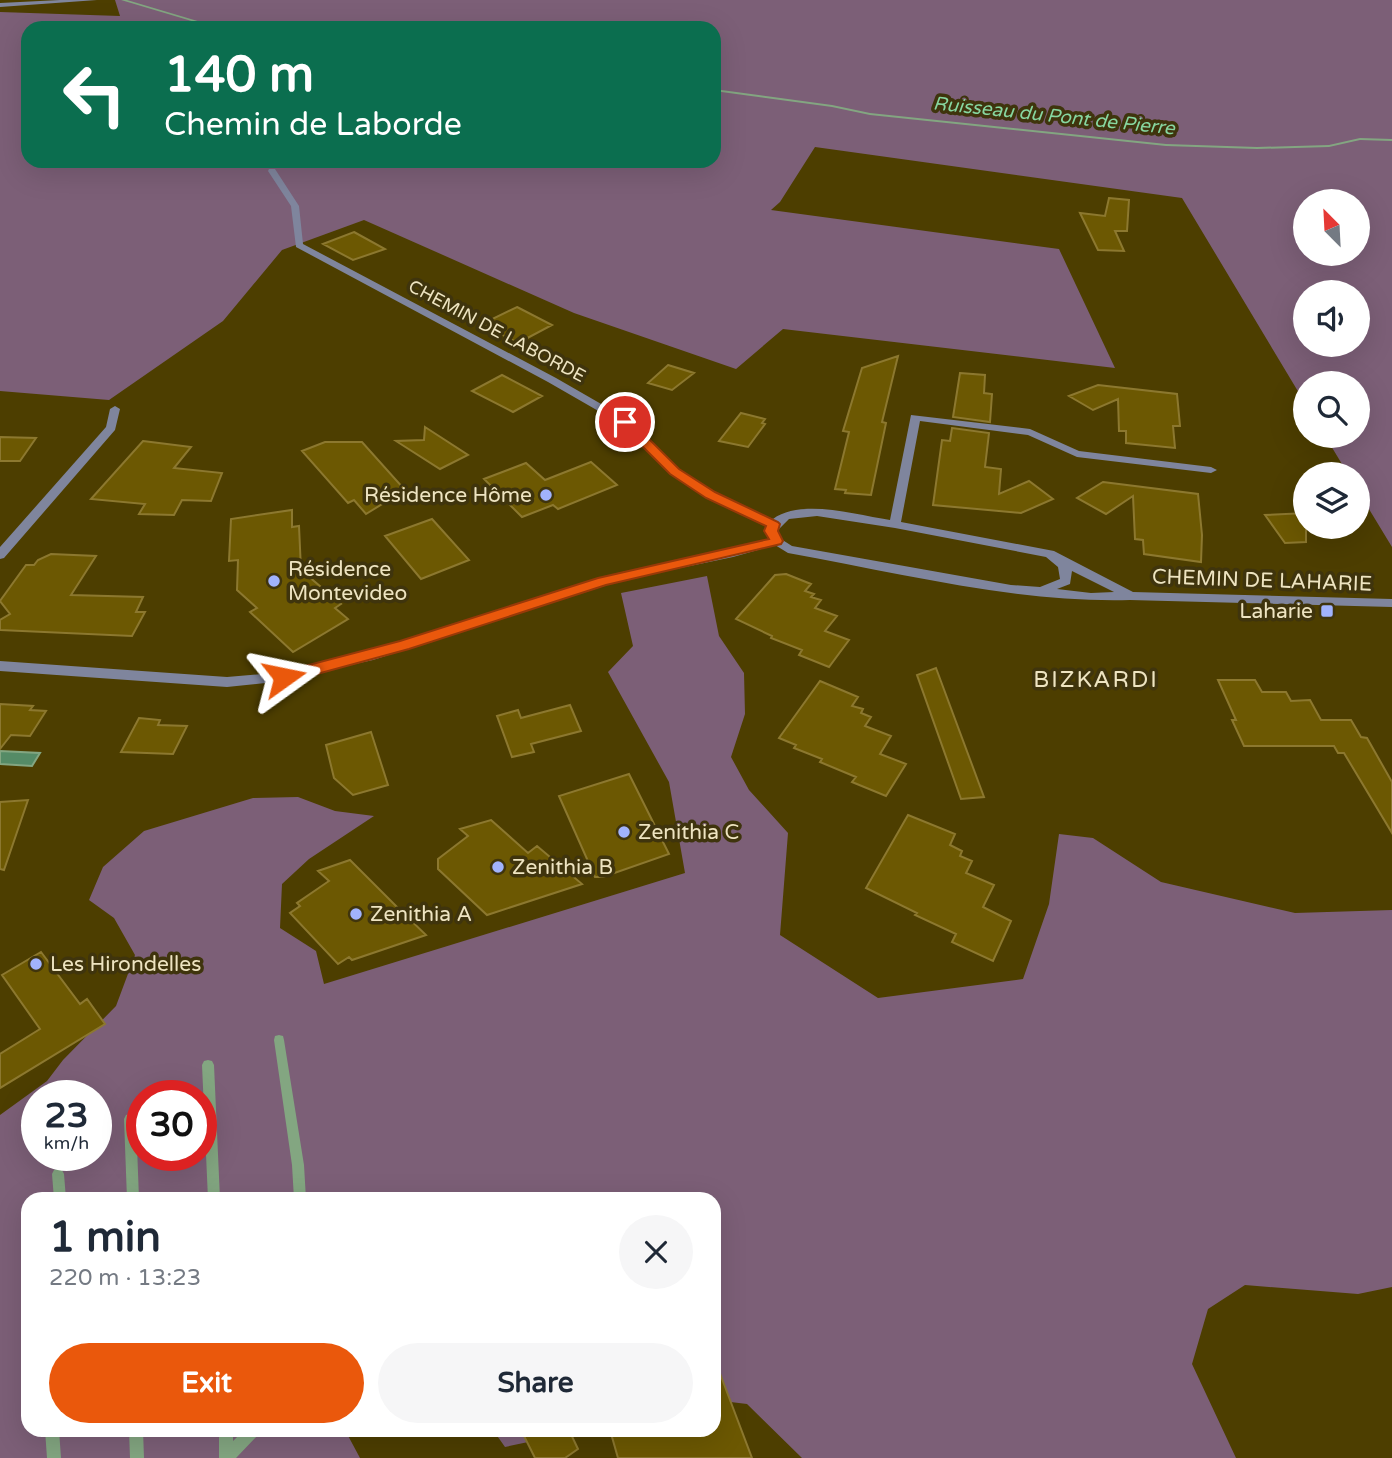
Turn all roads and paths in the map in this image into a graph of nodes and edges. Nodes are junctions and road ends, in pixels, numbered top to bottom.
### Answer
1 (22, 0) edge
2 (94, 0) edge
3 (38, 3) junction
4 (0, 5) edge
5 (272, 171) dead end
6 (115, 409) dead end
7 (1211, 470) dead end
8 (774, 524) junction
9 (895, 524) junction
10 (777, 541) junction
11 (0, 555) edge
12 (1060, 561) junction
13 (1041, 591) junction
14 (1130, 596) junction
15 (1392, 603) edge
16 (0, 666) edge

1 - 3 street
2 - 3 street
3 - 4 street
5 - 8 street, CHEMIN DE LABORDE
6 - 11 street
7 - 9 street
8 - 9 street, CHEMIN DE LAHARIE
8 - 10 street
9 - 12 street, CHEMIN DE LAHARIE
10 - 13 street, CHEMIN DE LAHARIE
10 - 16 street
12 - 13 street
12 - 14 street, CHEMIN DE LAHARIE
13 - 14 street, CHEMIN DE LAHARIE
14 - 15 street, CHEMIN DE LAHARIE

